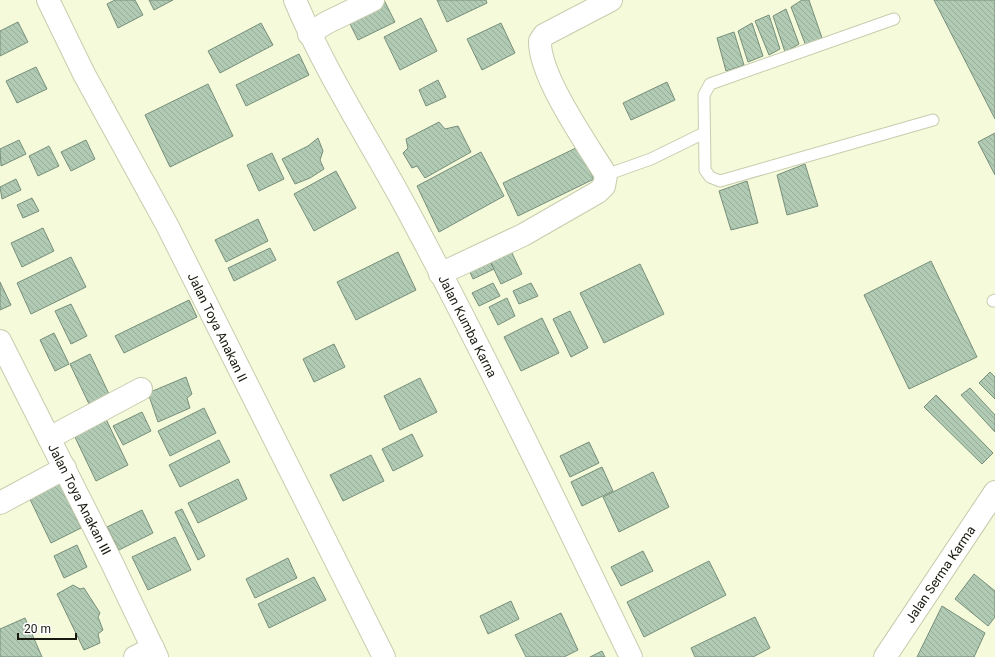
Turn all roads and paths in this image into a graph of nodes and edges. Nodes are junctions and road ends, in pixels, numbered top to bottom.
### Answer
1 (48, 0) edge
2 (295, 0) edge
3 (373, 0) edge
4 (611, 0) edge
5 (894, 20) dead end
6 (309, 34) junction
7 (933, 120) dead end
8 (704, 133) junction
9 (606, 176) junction
10 (440, 274) junction
11 (0, 342) edge
12 (141, 389) dead end
13 (49, 438) junction
14 (65, 468) junction
15 (995, 492) edge
16 (0, 503) edge
17 (148, 654) edge
18 (384, 657) edge
19 (632, 657) edge
20 (885, 657) edge

1 - 18 street, Jalan Toya Anakan II
2 - 6 street, Jalan Kumba Karna
3 - 6 street
4 - 9 street
5 - 8 lane
6 - 10 street, Jalan Kumba Karna
7 - 8 lane
8 - 9 lane
9 - 10 street
10 - 19 street, Jalan Kumba Karna
11 - 13 street, Jalan Toya Anakan III
12 - 13 street
13 - 14 street, Jalan Toya Anakan III
14 - 16 street
14 - 17 street, Jalan Toya Anakan III
15 - 20 street, Jalan Serma Karma

